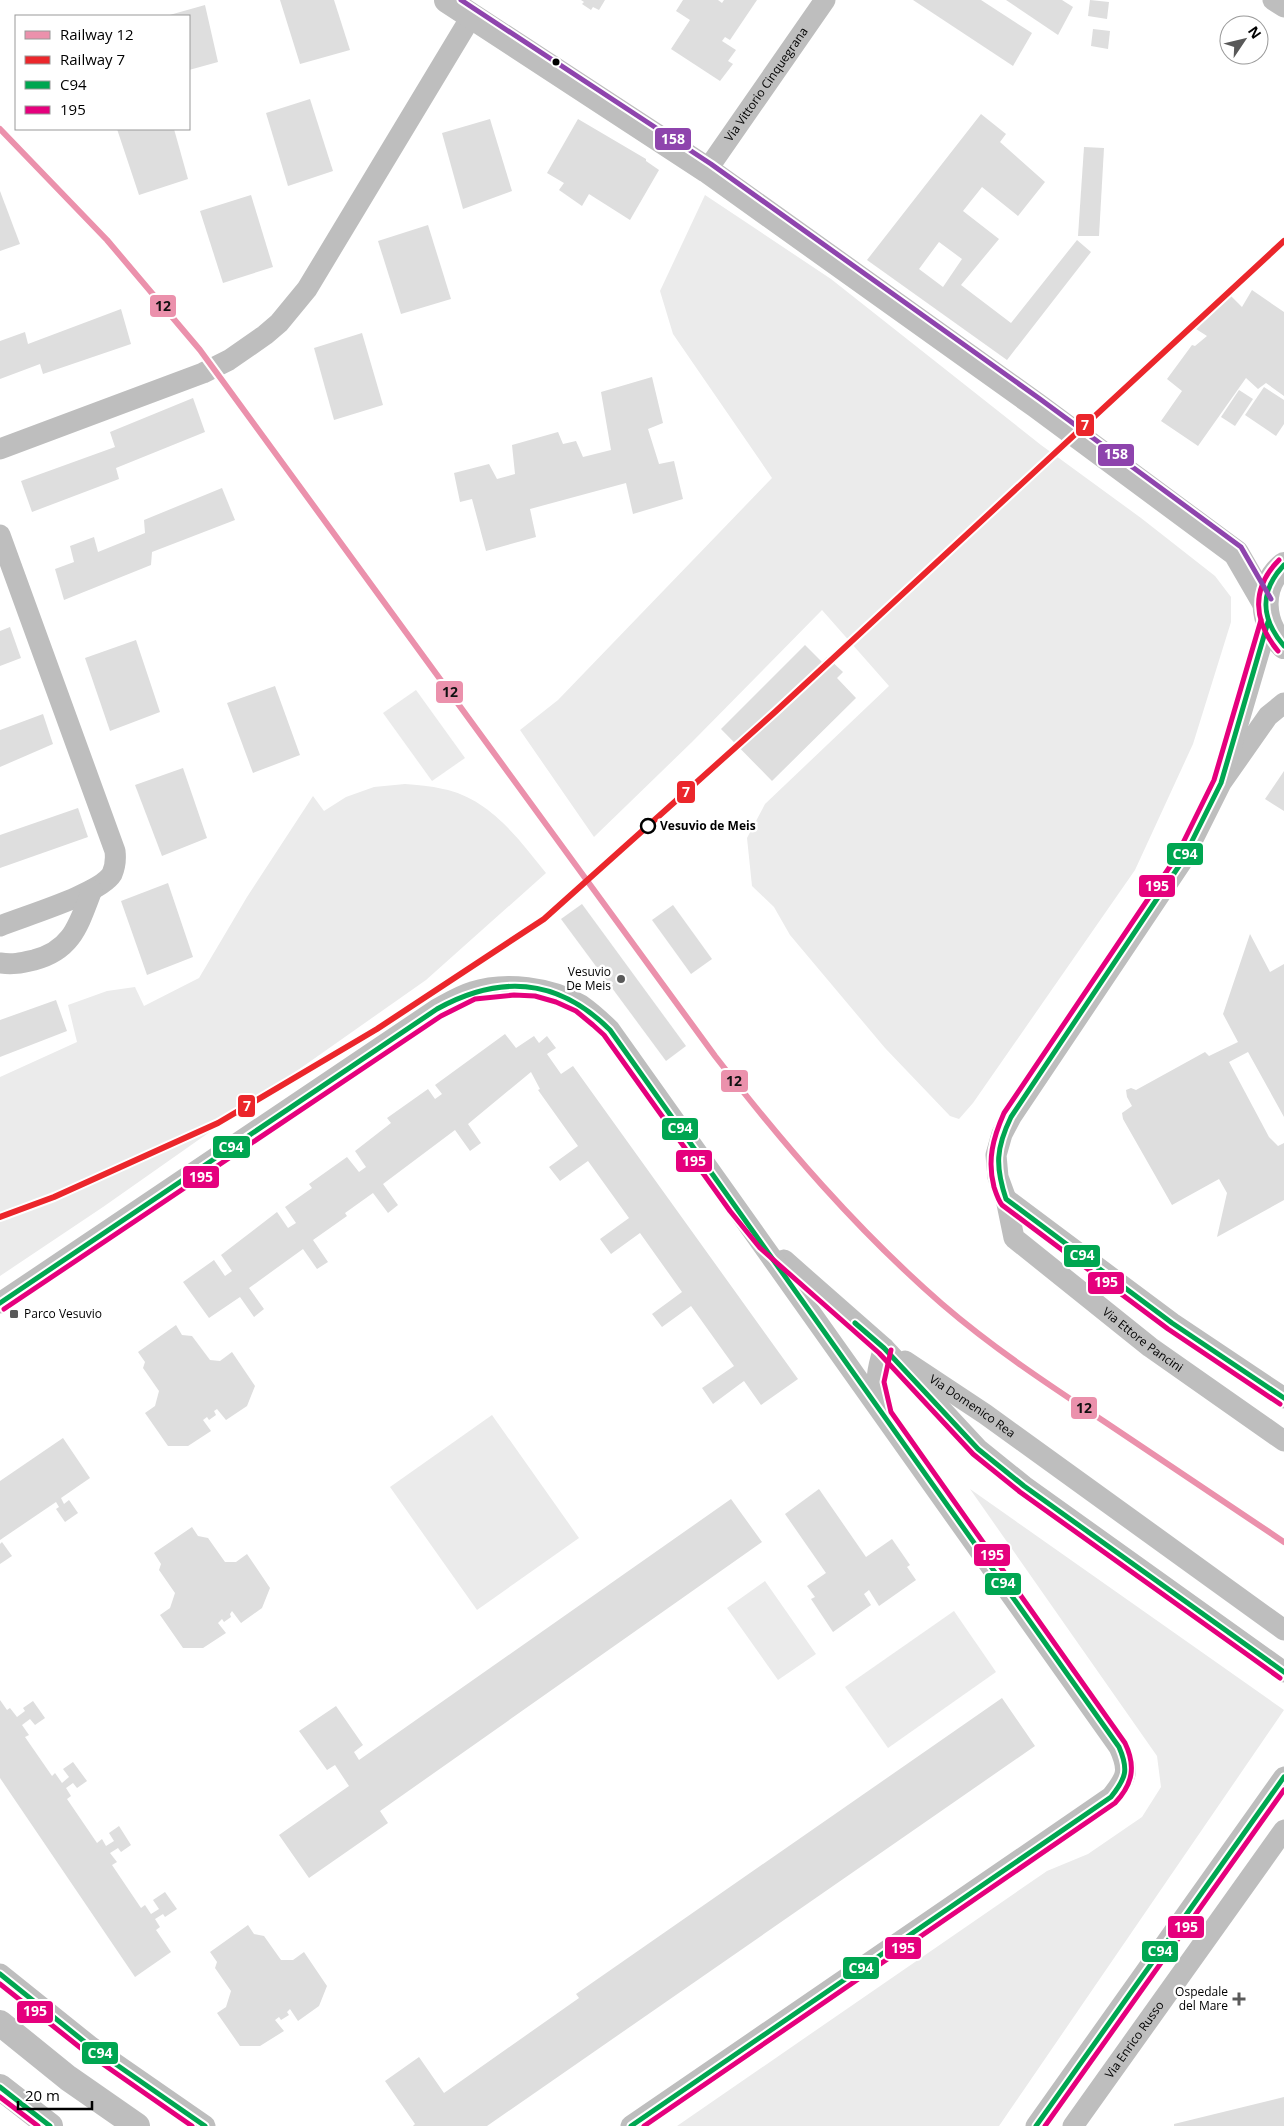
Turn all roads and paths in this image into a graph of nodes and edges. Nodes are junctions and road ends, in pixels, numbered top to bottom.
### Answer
1 (447, 0) edge
2 (825, 0) edge
3 (1273, 0) edge
4 (1284, 7) edge
5 (471, 16) junction
6 (707, 170) junction
7 (0, 449) edge
8 (0, 536) edge
9 (1236, 553) junction
10 (1284, 558) edge
11 (1284, 566) edge
12 (1267, 612) junction
13 (1284, 646) edge
14 (1284, 702) edge
15 (1221, 782) junction
16 (92, 890) junction
17 (0, 926) edge
18 (0, 963) edge
19 (1006, 1199) junction
20 (736, 1208) junction
21 (0, 1303) edge
22 (884, 1348) junction
23 (1284, 1398) edge
24 (884, 1416) junction
25 (1284, 1441) edge
26 (1284, 1630) edge
27 (1284, 1672) edge
28 (1284, 1777) edge
29 (1284, 1830) edge
30 (0, 1974) edge
31 (0, 2023) edge
32 (0, 2087) edge
33 (50, 2126) edge
34 (137, 2126) edge
35 (204, 2126) edge
36 (631, 2126) edge
37 (1036, 2126) edge
38 (1072, 2126) edge

1 - 5 street
2 - 6 street, Via Vittorio Cinquegrana
3 - 4 street
5 - 6 street
5 - 7 street
6 - 9 street
8 - 16 street
9 - 10 street
9 - 12 street
11 - 12 street
12 - 13 street
12 - 15 street
14 - 15 street
15 - 19 street, Via Ettore Pancini
16 - 17 street
16 - 18 street
19 - 23 street
19 - 25 street, Via Ettore Pancini
20 - 21 street
20 - 22 street
20 - 24 street
22 - 24 street
22 - 26 street, Via Domenico Rea
22 - 27 street, Via Domenico Rea
24 - 36 street
28 - 37 street
29 - 38 street, Via Enrico Russo
30 - 35 street
31 - 34 street
32 - 33 street

